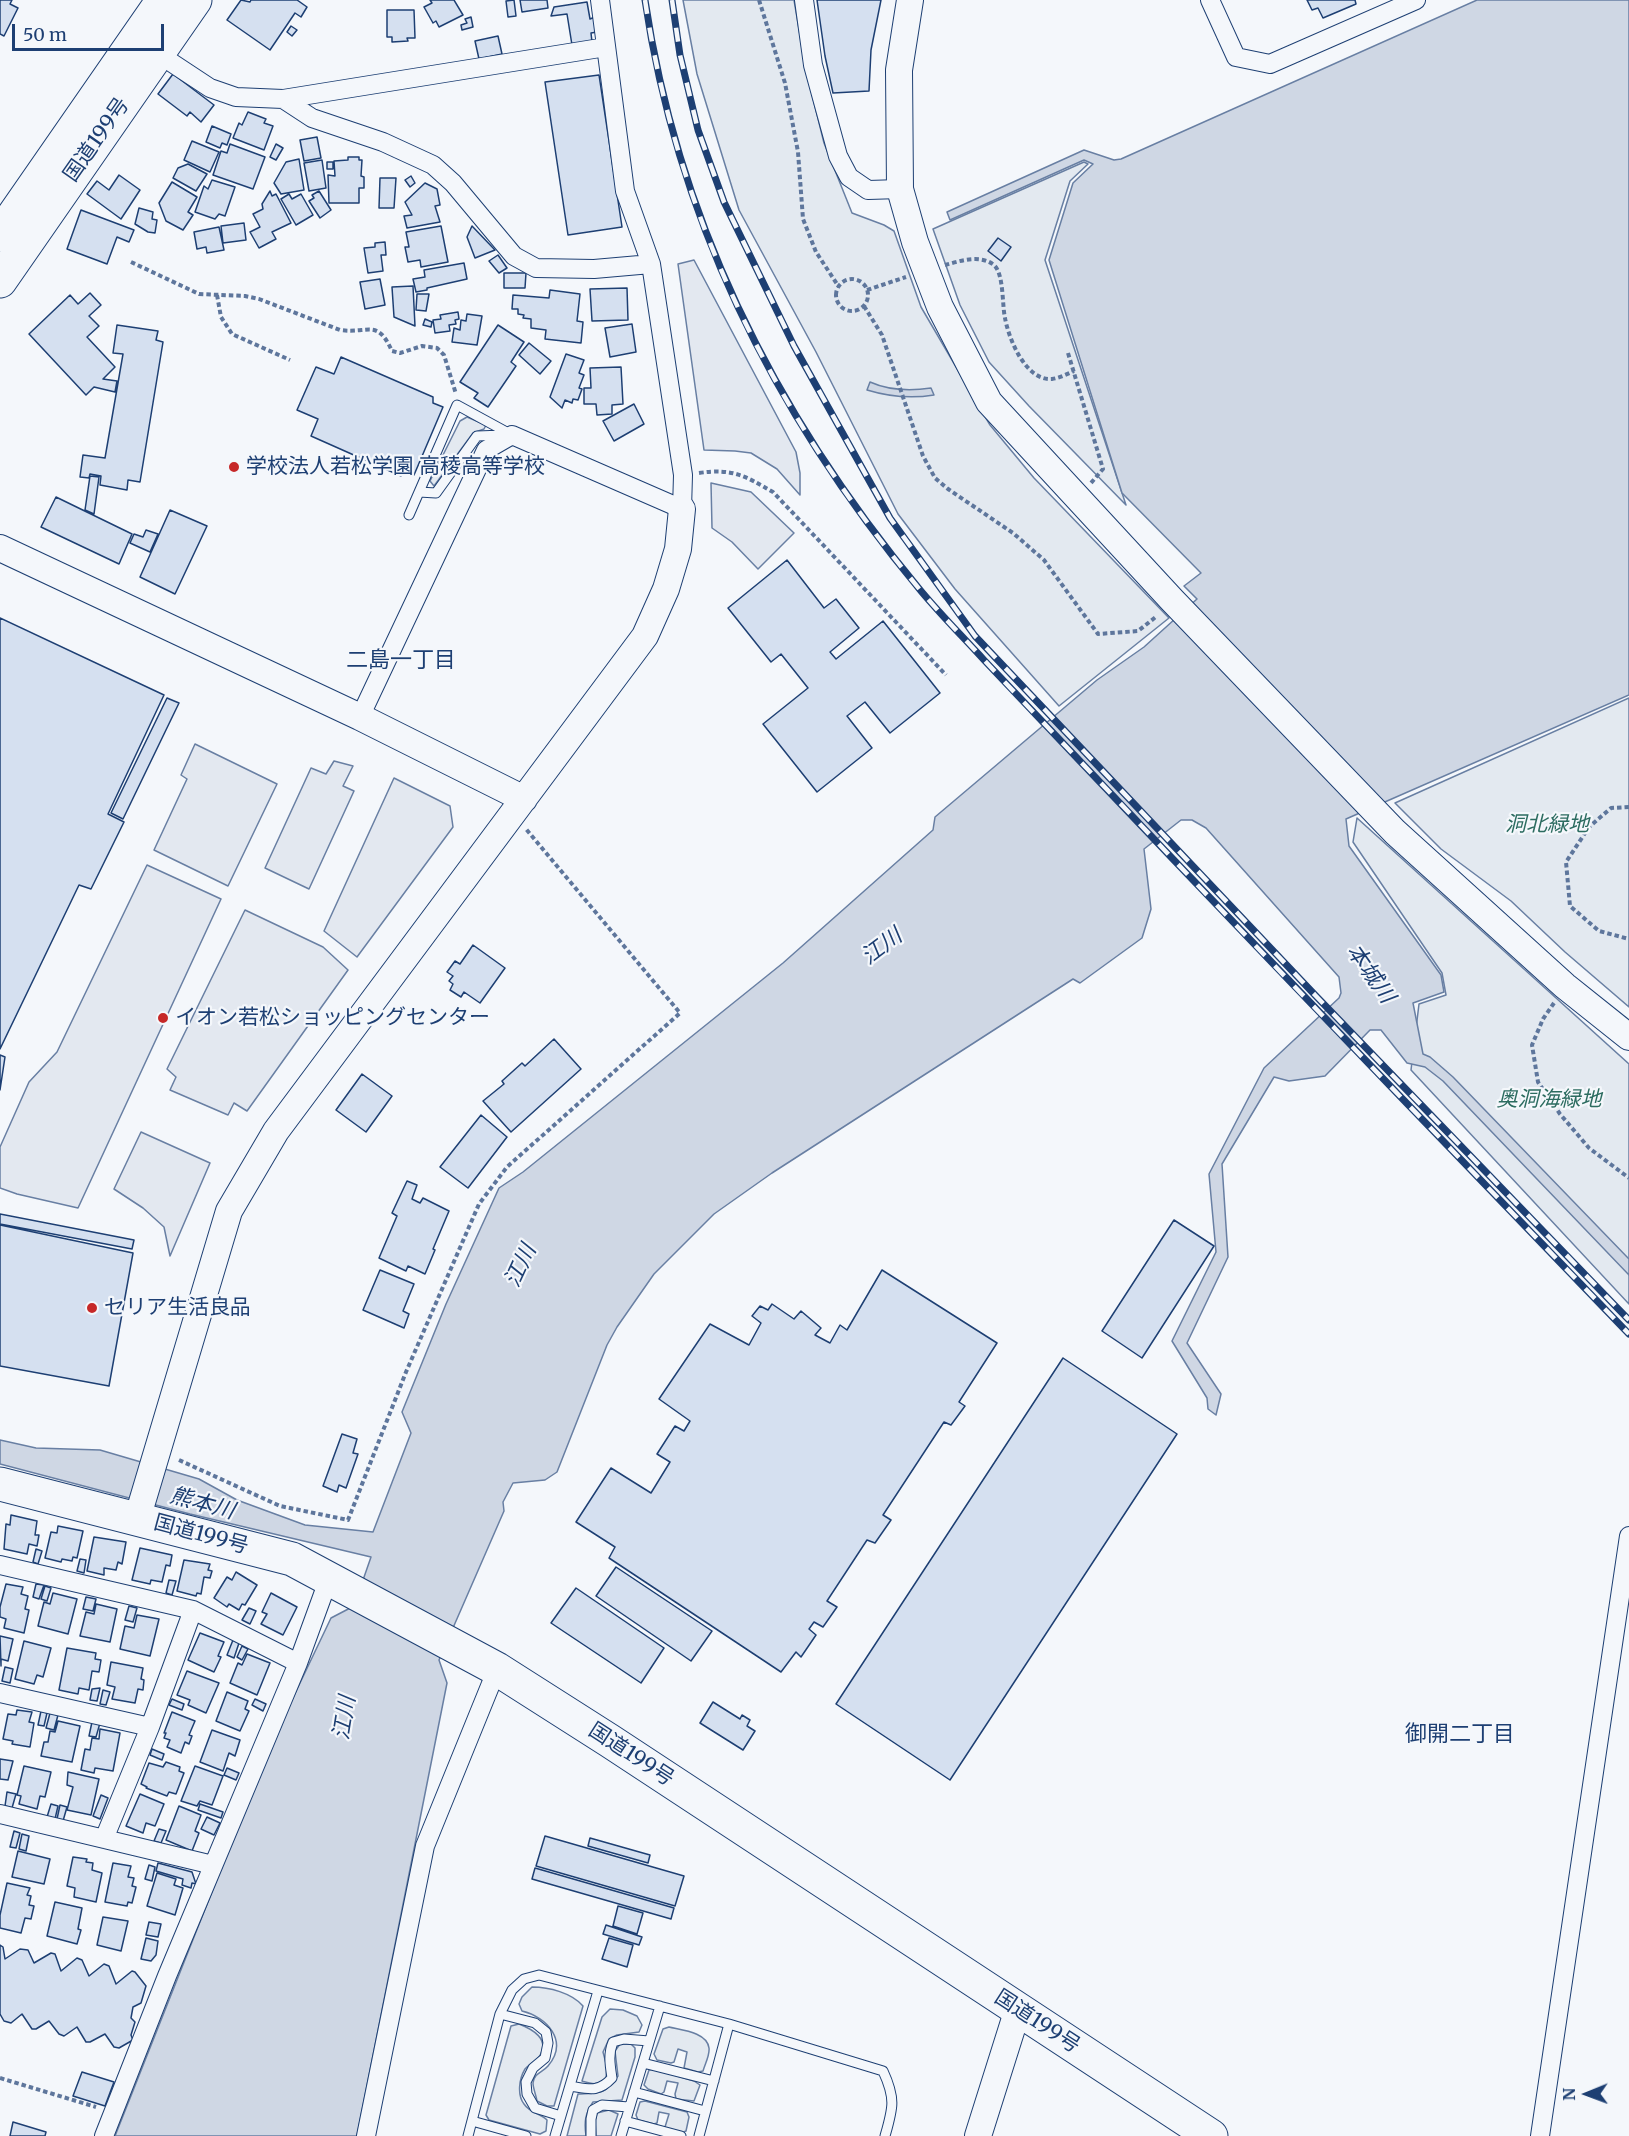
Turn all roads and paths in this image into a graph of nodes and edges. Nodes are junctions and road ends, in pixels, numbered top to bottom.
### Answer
1 (163, 0) edge
2 (195, 0) edge
3 (600, 0) edge
4 (759, 0) edge
5 (804, 0) edge
6 (910, 0) edge
7 (1210, 0) edge
8 (1416, 0) edge
9 (606, 47) junction
10 (157, 52) junction
11 (283, 99) junction
12 (900, 189) junction
13 (0, 235) edge
14 (131, 262) dead end
15 (651, 264) junction
16 (940, 267) dead end
17 (906, 277) dead end
18 (0, 281) edge
19 (839, 287) junction
20 (867, 290) junction
21 (217, 295) junction
22 (864, 306) junction
23 (1068, 352) dead end
24 (290, 360) dead end
25 (1074, 371) junction
26 (457, 405) junction
27 (512, 435) junction
28 (683, 475) junction
29 (1091, 483) dead end
30 (419, 492) junction
31 (682, 509) junction
32 (409, 515) dead end
33 (0, 548) edge
34 (1165, 608) junction
35 (946, 675) dead end
36 (360, 717) junction
37 (524, 799) junction
38 (1629, 807) edge
39 (523, 825) dead end
40 (1629, 939) edge
41 (1565, 986) junction
42 (1629, 1037) edge
43 (1629, 1178) edge
44 (180, 1460) dead end
45 (1, 1488) edge
46 (137, 1519) junction
47 (1629, 1536) edge
48 (0, 1565) edge
49 (335, 1582) junction
50 (193, 1610) junction
51 (298, 1663) junction
52 (491, 1666) junction
53 (0, 1693) edge
54 (150, 1727) junction
55 (0, 1814) edge
56 (104, 1839) junction
57 (213, 1865) junction
58 (598, 1991) junction
59 (660, 2006) junction
60 (1018, 2009) junction
61 (500, 2014) junction
62 (729, 2024) junction
63 (650, 2041) junction
64 (643, 2063) junction
65 (0, 2078) edge
66 (714, 2081) junction
67 (570, 2086) junction
68 (634, 2092) junction
69 (629, 2108) junction
70 (705, 2111) junction
71 (114, 2112) junction
72 (561, 2116) junction
73 (472, 2121) junction
74 (625, 2121) junction
75 (104, 2136) edge
76 (366, 2136) edge
77 (468, 2136) edge
78 (526, 2136) edge
79 (555, 2136) edge
80 (591, 2136) edge
81 (621, 2136) edge
82 (681, 2136) edge
83 (699, 2136) edge
84 (885, 2136) edge
85 (978, 2136) edge
86 (1211, 2136) edge
87 (1540, 2136) edge

1 - 13 highway, 国道199号
2 - 10 highway, 国道199号
3 - 9 street
4 - 19 path
5 - 12 street
6 - 12 street
7 - 8 street
9 - 11 street
9 - 15 street
10 - 11 street
10 - 18 highway, 国道199号
11 - 15 street
12 - 34 street
14 - 21 path
15 - 28 street
16 - 25 path
17 - 20 path
19 - 20 path
19 - 22 path
20 - 22 path
21 - 24 path
21 - 26 path
22 - 34 path
23 - 25 path
25 - 29 path
26 - 27 lane
26 - 30 lane
27 - 30 lane
27 - 31 street
27 - 36 street
28 - 31 street
28 - 35 path
30 - 32 lane
31 - 37 street
33 - 36 street
34 - 41 street
36 - 37 street
37 - 46 street
38 - 40 path
39 - 44 path
41 - 42 street
41 - 43 path
45 - 46 highway, 国道199号
46 - 49 highway, 国道199号
47 - 87 street
48 - 50 street
49 - 51 street
49 - 52 highway, 国道199号
50 - 51 street
50 - 54 street
51 - 57 street
52 - 60 highway, 国道199号
52 - 76 street
53 - 54 street
54 - 56 street
55 - 56 street
56 - 57 street
57 - 71 street
58 - 59 lane
58 - 61 lane
58 - 67 lane
59 - 62 lane
59 - 63 lane
60 - 85 street
60 - 86 highway, 国道199号
61 - 72 lane
61 - 73 lane
62 - 66 lane
62 - 84 lane
63 - 64 lane
63 - 67 lane
64 - 66 lane
64 - 68 lane
65 - 71 path
66 - 70 lane
67 - 72 lane
68 - 69 lane
68 - 70 lane
69 - 74 lane
69 - 80 lane
70 - 83 lane
71 - 75 street
72 - 79 lane
73 - 77 lane
73 - 78 lane
74 - 81 lane
74 - 82 lane

